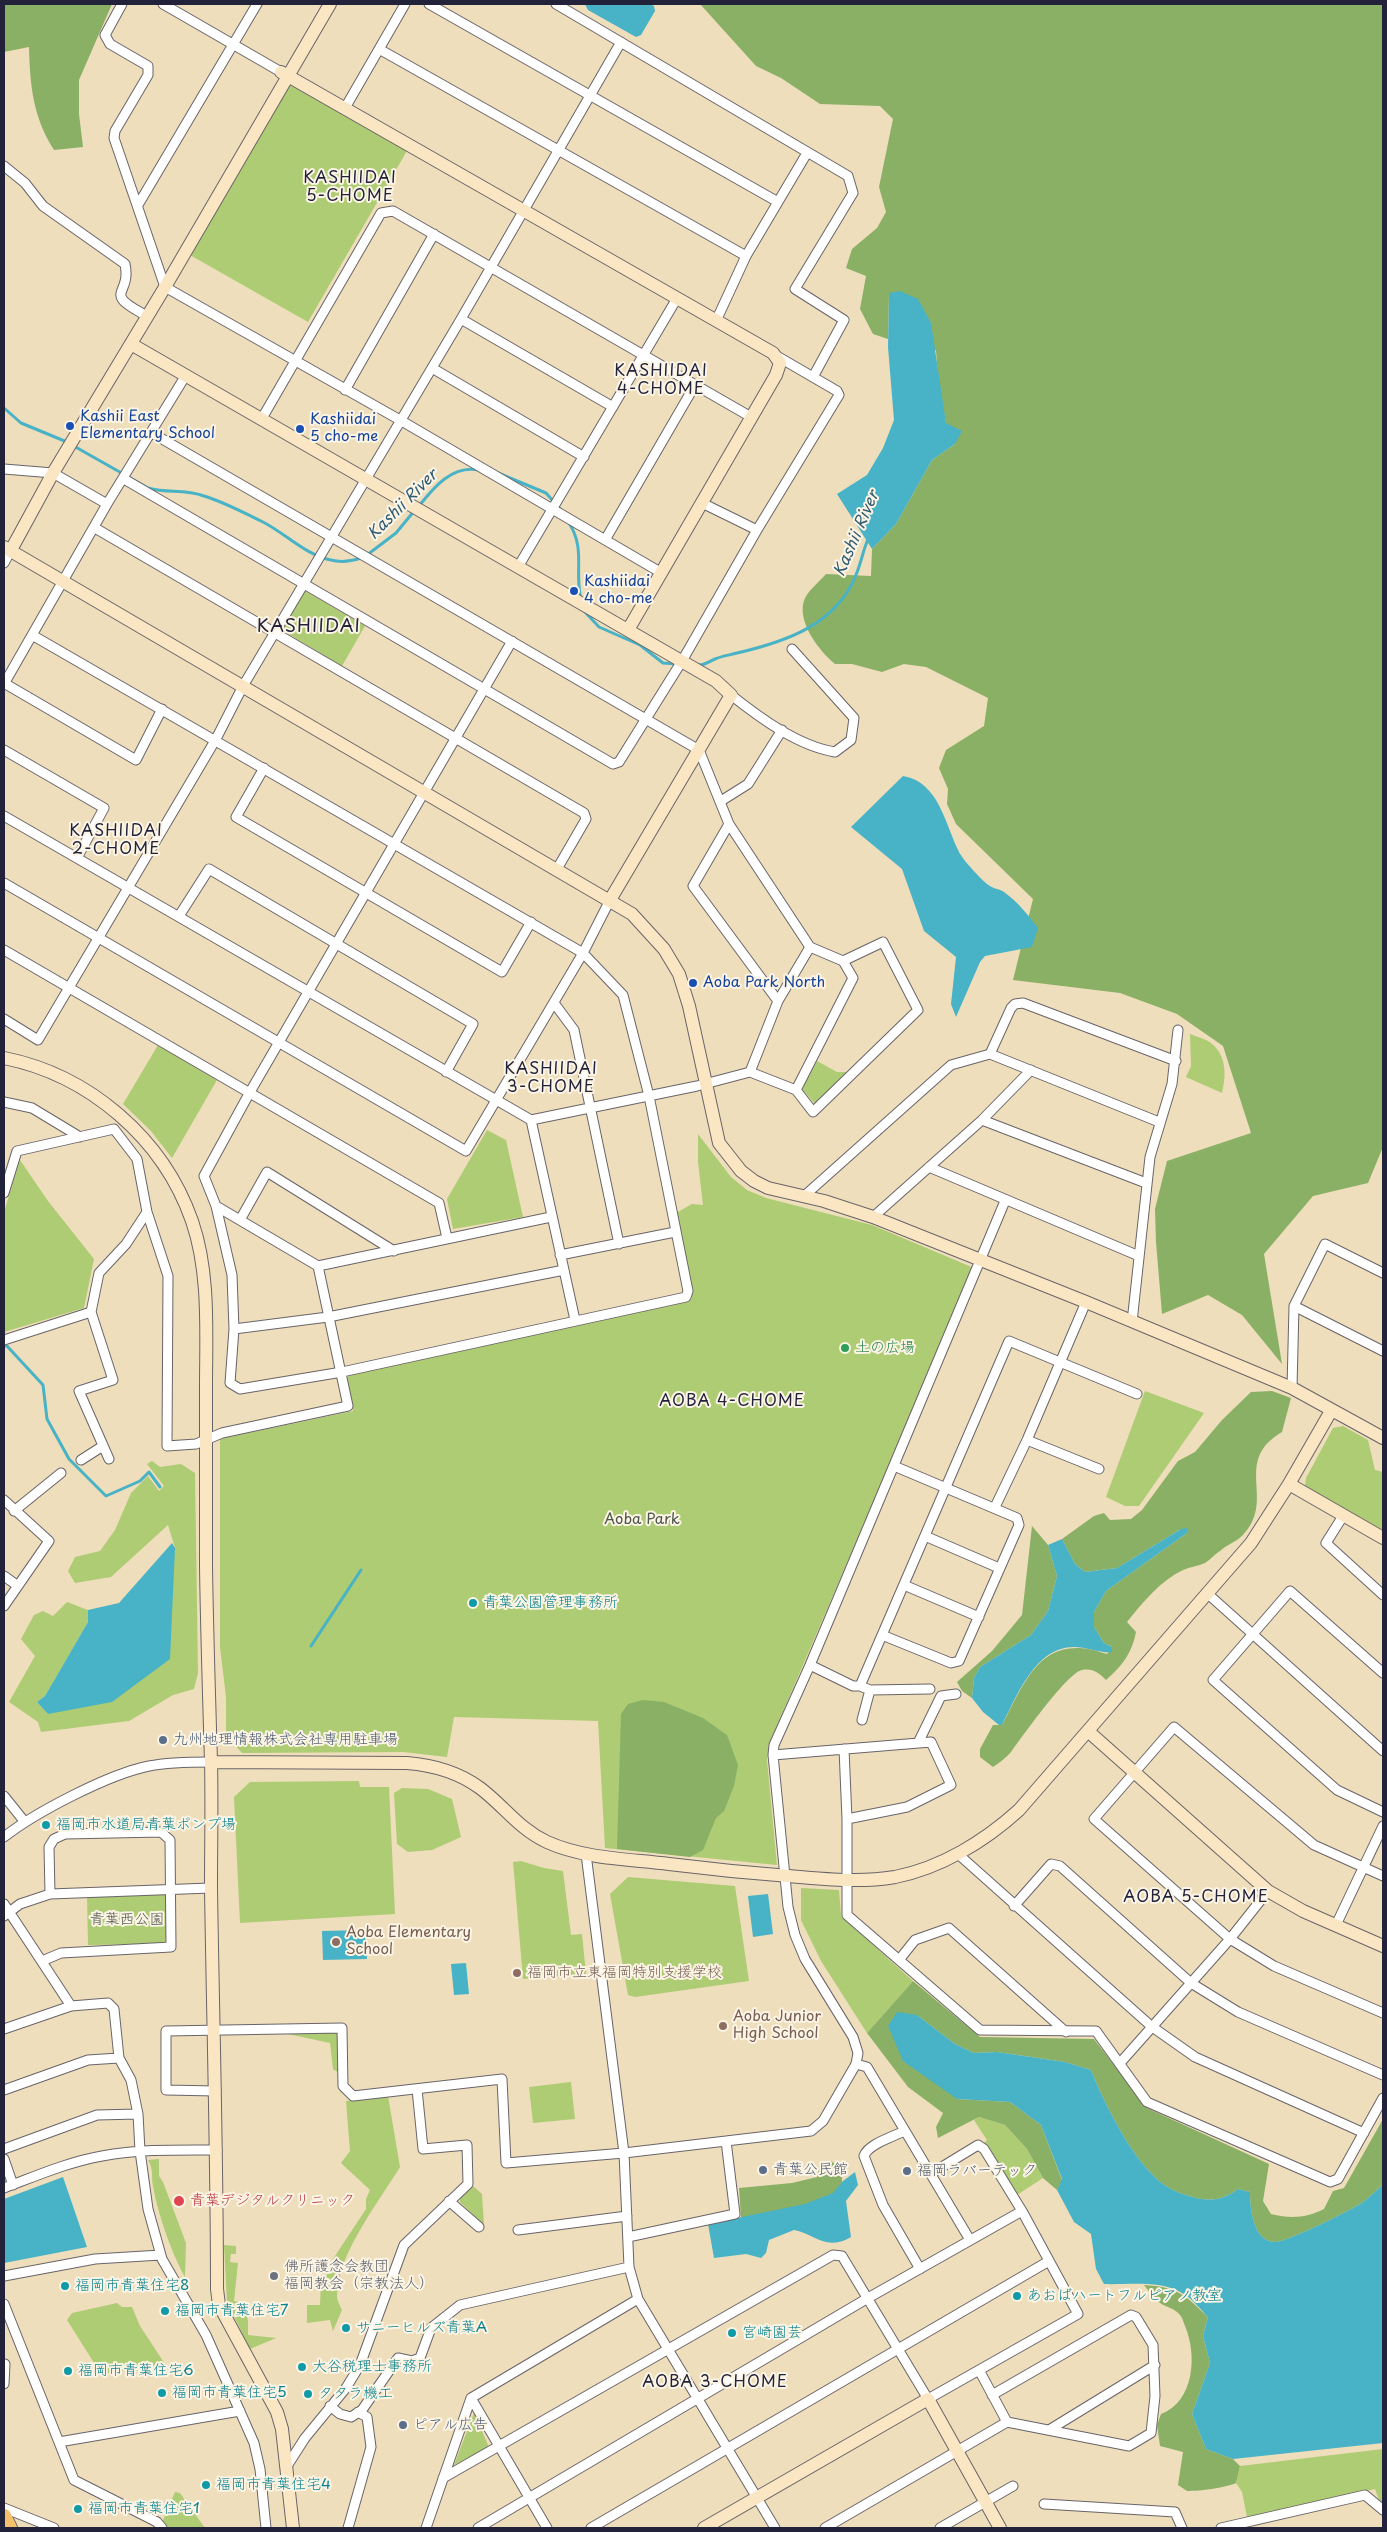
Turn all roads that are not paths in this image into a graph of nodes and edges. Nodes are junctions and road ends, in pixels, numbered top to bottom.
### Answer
1 (122, 4) edge
2 (163, 4) edge
3 (257, 4) edge
4 (330, 4) edge
5 (406, 4) edge
6 (429, 4) edge
7 (556, 4) edge
8 (571, 8) edge
9 (622, 42) junction
10 (233, 44) junction
11 (379, 49) junction
12 (285, 74) junction
13 (590, 96) junction
14 (345, 108) junction
15 (558, 151) junction
16 (808, 154) junction
17 (4, 166) edge
18 (778, 202) junction
19 (138, 205) junction
20 (523, 211) junction
21 (434, 234) junction
22 (746, 256) junction
23 (491, 266) junction
24 (165, 287) junction
25 (676, 300) junction
26 (147, 316) junction
27 (461, 319) junction
28 (716, 321) junction
29 (131, 344) junction
30 (773, 354) junction
31 (644, 355) junction
32 (295, 361) junction
33 (432, 368) junction
34 (186, 375) junction
35 (814, 377) junction
36 (695, 385) junction
37 (345, 390) junction
38 (613, 407) junction
39 (751, 417) junction
40 (261, 420) junction
41 (400, 420) junction
42 (152, 433) junction
43 (584, 456) junction
44 (4, 469) edge
45 (53, 473) junction
46 (124, 479) junction
47 (365, 481) junction
48 (702, 503) junction
49 (107, 504) junction
50 (553, 511) junction
51 (95, 528) junction
52 (757, 530) junction
53 (332, 537) junction
54 (605, 540) junction
55 (7, 549) edge
56 (4, 563) edge
57 (518, 568) junction
58 (660, 572) junction
59 (63, 581) junction
60 (303, 585) junction
61 (628, 630) junction
62 (275, 632) junction
63 (32, 635) junction
64 (512, 642) junction
65 (792, 649) dead end
66 (682, 661) junction
67 (4, 684) edge
68 (242, 686) junction
69 (484, 690) junction
70 (731, 695) junction
71 (162, 709) junction
72 (647, 718) junction
73 (782, 730) junction
74 (456, 738) junction
75 (216, 740) junction
76 (4, 750) edge
77 (699, 750) junction
78 (264, 768) junction
79 (424, 792) junction
80 (721, 801) junction
81 (4, 816) edge
82 (729, 824) junction
83 (394, 843) junction
84 (77, 858) junction
85 (557, 869) junction
86 (4, 883) edge
87 (128, 887) junction
88 (366, 894) junction
89 (610, 900) junction
90 (179, 916) junction
91 (531, 922) junction
92 (99, 936) junction
93 (337, 944) junction
94 (810, 948) junction
95 (4, 950) edge
96 (583, 953) junction
97 (843, 961) junction
98 (69, 988) junction
99 (309, 993) junction
100 (778, 1001) junction
101 (554, 1003) junction
102 (4, 1019) edge
103 (1178, 1030) dead end
104 (278, 1044) junction
105 (990, 1054) junction
106 (4, 1058) edge
107 (1176, 1060) junction
108 (1031, 1070) junction
109 (446, 1072) junction
110 (750, 1072) junction
111 (705, 1084) junction
112 (796, 1090) junction
113 (250, 1092) junction
114 (649, 1096) junction
115 (496, 1101) junction
116 (4, 1102) edge
117 (592, 1108) junction
118 (531, 1120) junction
119 (982, 1120) junction
120 (1160, 1122) junction
121 (80, 1137) junction
122 (928, 1167) junction
123 (1146, 1183) junction
124 (4, 1193) edge
125 (803, 1197) junction
126 (1005, 1201) junction
127 (216, 1206) junction
128 (147, 1212) junction
129 (551, 1217) junction
130 (873, 1217) junction
131 (240, 1220) junction
132 (675, 1232) junction
133 (447, 1238) junction
134 (619, 1244) junction
135 (394, 1251) junction
136 (560, 1255) junction
137 (1140, 1256) junction
138 (982, 1260) junction
139 (318, 1266) junction
140 (564, 1270) junction
141 (1383, 1273) edge
142 (1086, 1302) junction
143 (1294, 1306) junction
144 (91, 1312) junction
145 (328, 1317) junction
146 (575, 1320) junction
147 (1132, 1322) junction
148 (234, 1330) junction
149 (4, 1340) edge
150 (1383, 1351) edge
151 (1060, 1364) junction
152 (342, 1372) junction
153 (1292, 1388) junction
154 (1137, 1394) dead end
155 (1331, 1410) junction
156 (1383, 1438) edge
157 (206, 1440) junction
158 (1028, 1440) junction
159 (103, 1446) junction
160 (109, 1459) dead end
161 (81, 1460) dead end
162 (894, 1466) junction
163 (1099, 1469) dead end
164 (61, 1473) dead end
165 (1289, 1484) junction
166 (945, 1488) junction
167 (4, 1500) edge
168 (995, 1507) junction
169 (14, 1511) junction
170 (1343, 1516) junction
171 (926, 1536) junction
172 (1383, 1538) edge
173 (999, 1568) junction
174 (4, 1576) edge
175 (904, 1585) junction
176 (18, 1586) junction
177 (1208, 1594) junction
178 (1383, 1595) edge
179 (4, 1606) edge
180 (979, 1617) junction
181 (1254, 1634) junction
182 (882, 1636) junction
183 (810, 1665) junction
184 (1383, 1673) edge
185 (860, 1686) junction
186 (930, 1689) dead end
187 (870, 1690) junction
188 (956, 1694) dead end
189 (862, 1720) dead end
190 (1089, 1732) junction
191 (918, 1743) junction
192 (844, 1749) junction
193 (1383, 1751) edge
194 (773, 1755) junction
195 (211, 1762) junction
196 (1133, 1772) junction
197 (4, 1796) edge
198 (1383, 1812) edge
199 (847, 1818) junction
200 (24, 1821) junction
201 (1383, 1826) edge
202 (4, 1837) edge
203 (586, 1854) junction
204 (958, 1854) junction
205 (1364, 1867) junction
206 (785, 1876) junction
207 (1383, 1876) edge
208 (846, 1881) junction
209 (211, 1888) junction
210 (170, 1890) junction
211 (1268, 1891) junction
212 (50, 1894) junction
213 (1014, 1906) junction
214 (6, 1910) edge
215 (1336, 1925) junction
216 (1230, 1939) junction
217 (1383, 1946) edge
218 (900, 1960) junction
219 (42, 1961) junction
220 (1191, 1983) junction
221 (71, 2006) junction
222 (1383, 2013) edge
223 (1151, 2026) junction
224 (4, 2029) edge
225 (215, 2032) junction
226 (1066, 2032) junction
227 (119, 2058) junction
228 (1120, 2063) junction
229 (856, 2064) junction
230 (1383, 2075) edge
231 (417, 2089) junction
232 (4, 2090) edge
233 (216, 2091) junction
234 (1383, 2098) edge
235 (138, 2114) junction
236 (904, 2131) junction
237 (1364, 2133) junction
238 (726, 2141) junction
239 (4, 2149) edge
240 (216, 2150) junction
241 (140, 2151) junction
242 (624, 2153) junction
243 (4, 2159) edge
244 (932, 2173) junction
245 (8, 2186) edge
246 (449, 2201) junction
247 (1022, 2211) junction
248 (627, 2216) junction
249 (479, 2227) dead end
250 (518, 2230) dead end
251 (628, 2236) junction
252 (970, 2240) junction
253 (161, 2255) junction
254 (1049, 2261) junction
255 (629, 2267) junction
256 (920, 2269) junction
257 (4, 2276) edge
258 (868, 2298) junction
259 (638, 2299) junction
260 (4, 2304) edge
261 (669, 2347) junction
262 (898, 2349) junction
263 (5, 2364) edge
264 (1155, 2366) junction
265 (979, 2370) junction
266 (4, 2384) edge
267 (992, 2395) junction
268 (471, 2398) junction
269 (700, 2399) junction
270 (928, 2399) junction
271 (330, 2406) junction
272 (240, 2410) junction
273 (358, 2412) junction
274 (1007, 2422) junction
275 (1050, 2430) junction
276 (59, 2442) junction
277 (500, 2446) junction
278 (728, 2448) junction
279 (956, 2451) junction
280 (287, 2466) junction
281 (443, 2478) junction
282 (1013, 2486) dead end
283 (758, 2497) junction
284 (530, 2498) junction
285 (984, 2502) junction
286 (1044, 2504) dead end
287 (4, 2508) edge
288 (1383, 2510) edge
289 (4, 2516) edge
290 (10, 2528) edge
291 (54, 2528) edge
292 (162, 2528) edge
293 (266, 2528) edge
294 (293, 2528) edge
295 (348, 2528) edge
296 (426, 2528) edge
297 (478, 2528) edge
298 (547, 2528) edge
299 (592, 2528) edge
300 (704, 2528) edge
301 (775, 2528) edge
302 (825, 2528) edge
303 (940, 2528) edge
304 (1000, 2528) edge
305 (1182, 2528) edge
306 (1221, 2528) edge

1 - 19 street
2 - 10 street
3 - 10 street
4 - 12 street
5 - 11 street
6 - 13 street
7 - 8 street
8 - 9 street
9 - 13 street
9 - 16 street
10 - 12 street
10 - 19 street
11 - 14 street
11 - 15 street
12 - 14 street
12 - 24 street
13 - 15 street
13 - 18 street
14 - 20 street
15 - 20 street
15 - 22 street
16 - 18 street
16 - 35 street
17 - 26 street
18 - 22 street
19 - 24 street
20 - 23 street
20 - 25 street
21 - 23 street
21 - 32 street
21 - 37 street
22 - 28 street
23 - 27 street
23 - 31 street
24 - 26 street
24 - 32 street
25 - 28 street
25 - 31 street
26 - 29 street
27 - 33 street
27 - 38 street
28 - 30 street
29 - 34 street
29 - 45 street
30 - 35 street
30 - 39 street
31 - 36 street
31 - 38 street
32 - 37 street
32 - 40 street
33 - 41 street
33 - 43 street
34 - 40 street
34 - 42 street
35 - 52 street
36 - 39 street
36 - 54 street
37 - 41 street
38 - 43 street
39 - 48 street
40 - 47 street
41 - 47 street
41 - 50 street
42 - 46 street
42 - 53 street
43 - 50 street
44 - 45 street
45 - 49 street
45 - 55 street
46 - 49 street
46 - 60 street
47 - 53 street
47 - 57 street
48 - 52 street
48 - 58 street
49 - 51 street
50 - 54 street
50 - 57 street
51 - 59 street
51 - 62 street
52 - 66 street
53 - 60 street
53 - 64 street
54 - 58 street
55 - 56 street
55 - 59 street
57 - 61 street
58 - 61 street
59 - 63 street
59 - 68 street
60 - 62 street
60 - 69 street
61 - 66 street
62 - 68 street
62 - 74 street
63 - 67 street
63 - 71 street
64 - 69 street
64 - 72 street
65 - 73 street
66 - 70 street
66 - 72 street
67 - 71 street
68 - 75 street
68 - 79 street
69 - 72 street
69 - 74 street
70 - 73 street
70 - 77 street
71 - 75 street
72 - 77 street
73 - 80 street
74 - 79 street
74 - 85 street
75 - 78 street
75 - 87 street
76 - 84 street
77 - 80 street
77 - 89 street
78 - 83 street
78 - 88 street
79 - 83 street
79 - 85 street
80 - 82 street
81 - 84 street
82 - 94 street
82 - 100 street
83 - 88 street
83 - 91 street
84 - 87 street
85 - 89 street
86 - 92 street
87 - 90 street
87 - 92 street
88 - 91 street
88 - 93 street
89 - 96 street
89 - 111 street
90 - 93 street
90 - 99 street
91 - 96 street
92 - 98 street
92 - 104 street
93 - 99 street
93 - 109 street
94 - 97 street
94 - 100 street
95 - 98 street
96 - 101 street
96 - 114 street
97 - 112 street
97 - 112 street
98 - 102 street
98 - 113 street
99 - 104 street
99 - 109 street
100 - 110 street
101 - 115 street
101 - 117 street
103 - 107 street
104 - 113 street
104 - 115 street
105 - 107 street
105 - 108 street
105 - 125 street
106 - 157 street
107 - 120 street
108 - 119 street
108 - 120 street
109 - 115 street
110 - 111 street
110 - 112 street
111 - 114 street
111 - 125 street
113 - 127 street
113 - 133 street
114 - 117 street
114 - 132 street
115 - 118 street
116 - 121 street
117 - 118 street
117 - 134 street
118 - 129 street
119 - 122 street
119 - 123 street
120 - 123 street
121 - 124 street
121 - 128 street
122 - 126 street
122 - 130 street
123 - 137 street
125 - 130 street
126 - 137 street
126 - 138 street
127 - 131 street
127 - 148 street
128 - 144 street
128 - 157 street
129 - 133 street
129 - 136 street
130 - 138 street
131 - 135 street
131 - 139 street
132 - 134 street
132 - 146 street
133 - 135 street
134 - 136 street
135 - 139 street
136 - 140 street
137 - 147 street
138 - 142 street
138 - 162 street
139 - 145 street
140 - 145 street
140 - 146 street
141 - 143 street
142 - 147 street
142 - 151 street
143 - 150 street
143 - 153 street
144 - 149 street
144 - 159 street
145 - 148 street
145 - 152 street
146 - 152 street
147 - 153 street
148 - 152 street
151 - 154 street
151 - 158 street
151 - 166 street
152 - 157 street
153 - 155 street
155 - 156 street
155 - 165 street
157 - 195 street
158 - 163 street
158 - 168 street
159 - 160 street
159 - 161 street
162 - 166 street
162 - 183 street
164 - 169 street
165 - 170 street
165 - 177 street
166 - 168 street
166 - 171 street
167 - 169 street
168 - 173 street
169 - 176 street
170 - 172 street
170 - 178 street
171 - 173 street
171 - 175 street
173 - 180 street
174 - 176 street
175 - 180 street
175 - 182 street
176 - 179 street
177 - 181 street
177 - 190 street
180 - 182 street
181 - 184 street
181 - 193 street
181 - 198 street
182 - 185 street
183 - 185 street
183 - 194 street
185 - 187 street
186 - 187 street
187 - 189 street
188 - 191 street
190 - 196 street
190 - 204 street
191 - 192 street
191 - 199 street
192 - 194 street
192 - 199 street
194 - 206 street
195 - 200 street
195 - 203 street
195 - 209 street
196 - 205 street
196 - 211 street
196 - 216 street
197 - 200 street
199 - 208 street
200 - 202 street
201 - 205 street
203 - 206 street
203 - 242 street
204 - 208 street
204 - 213 street
205 - 207 street
205 - 215 street
206 - 208 street
206 - 229 street
208 - 218 street
209 - 210 street
209 - 225 street
210 - 212 street
210 - 212 street
210 - 219 street
211 - 215 street
211 - 216 street
212 - 214 street
213 - 220 street
213 - 223 street
214 - 219 street
215 - 217 street
216 - 220 street
216 - 222 street
218 - 226 street
218 - 226 street
219 - 221 street
220 - 223 street
220 - 230 street
221 - 224 street
221 - 227 street
223 - 228 street
223 - 237 street
225 - 231 street
225 - 233 street
225 - 233 street
226 - 228 street
227 - 232 street
227 - 235 street
228 - 237 street
229 - 236 street
229 - 238 street
231 - 242 street
231 - 246 street
233 - 240 street
234 - 237 street
235 - 239 street
235 - 241 street
236 - 244 street
236 - 256 street
238 - 242 street
238 - 251 street
240 - 241 street
240 - 280 street
241 - 245 street
241 - 253 street
242 - 248 street
243 - 245 street
244 - 247 street
244 - 252 street
246 - 249 street
246 - 271 street
247 - 252 street
247 - 254 street
248 - 250 street
248 - 251 street
251 - 255 street
252 - 256 street
253 - 257 street
253 - 272 street
254 - 262 street
254 - 265 street
255 - 259 street
255 - 273 street
256 - 258 street
258 - 261 street
258 - 262 street
258 - 269 street
259 - 261 street
259 - 268 street
260 - 276 street
261 - 269 street
261 - 277 street
262 - 270 street
262 - 278 street
263 - 266 street
264 - 267 street
264 - 275 street
264 - 275 street
265 - 267 street
265 - 270 street
267 - 274 street
268 - 277 street
268 - 281 street
269 - 278 street
269 - 284 street
270 - 279 street
270 - 283 street
271 - 273 street
271 - 280 street
272 - 276 street
272 - 293 street
273 - 295 street
274 - 275 street
274 - 279 street
276 - 292 street
277 - 281 street
277 - 284 street
278 - 283 street
278 - 299 street
279 - 285 street
279 - 302 street
280 - 294 street
281 - 296 street
282 - 285 street
283 - 300 street
283 - 301 street
284 - 297 street
284 - 298 street
285 - 303 street
285 - 304 street
286 - 305 street
287 - 291 street
288 - 306 street
289 - 290 main road

